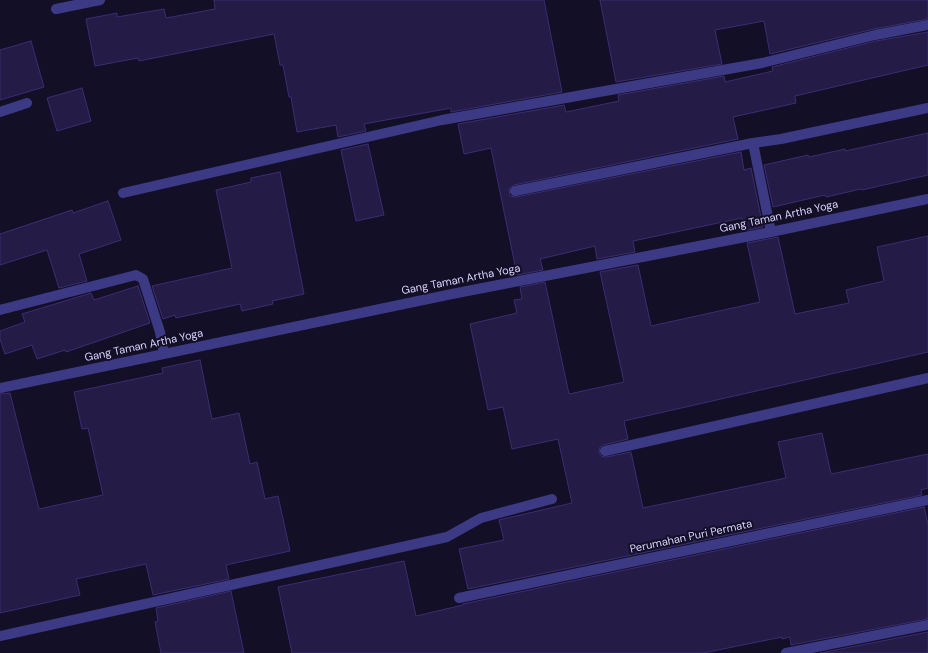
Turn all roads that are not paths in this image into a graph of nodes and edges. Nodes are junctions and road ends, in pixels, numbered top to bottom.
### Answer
1 (100, 0) edge
2 (56, 9) dead end
3 (928, 25) edge
4 (27, 103) dead end
5 (928, 108) edge
6 (0, 112) edge
7 (753, 143) junction
8 (515, 191) dead end
9 (123, 192) dead end
10 (928, 198) edge
11 (771, 232) junction
12 (0, 310) edge
13 (164, 354) junction
14 (928, 378) edge
15 (0, 388) edge
16 (605, 451) dead end
17 (552, 499) dead end
18 (928, 500) edge
19 (459, 598) dead end
20 (928, 625) edge
21 (0, 636) edge
22 (786, 653) edge

1 - 2 street
3 - 9 street
4 - 6 street
5 - 7 street
7 - 8 street
7 - 11 street
10 - 11 street, Gang Taman Artha Yoga
11 - 13 street, Gang Taman Artha Yoga
12 - 13 street
13 - 15 street, Gang Taman Artha Yoga
14 - 16 street
17 - 21 street
18 - 19 street, Perumahan Puri Permata
20 - 22 street

